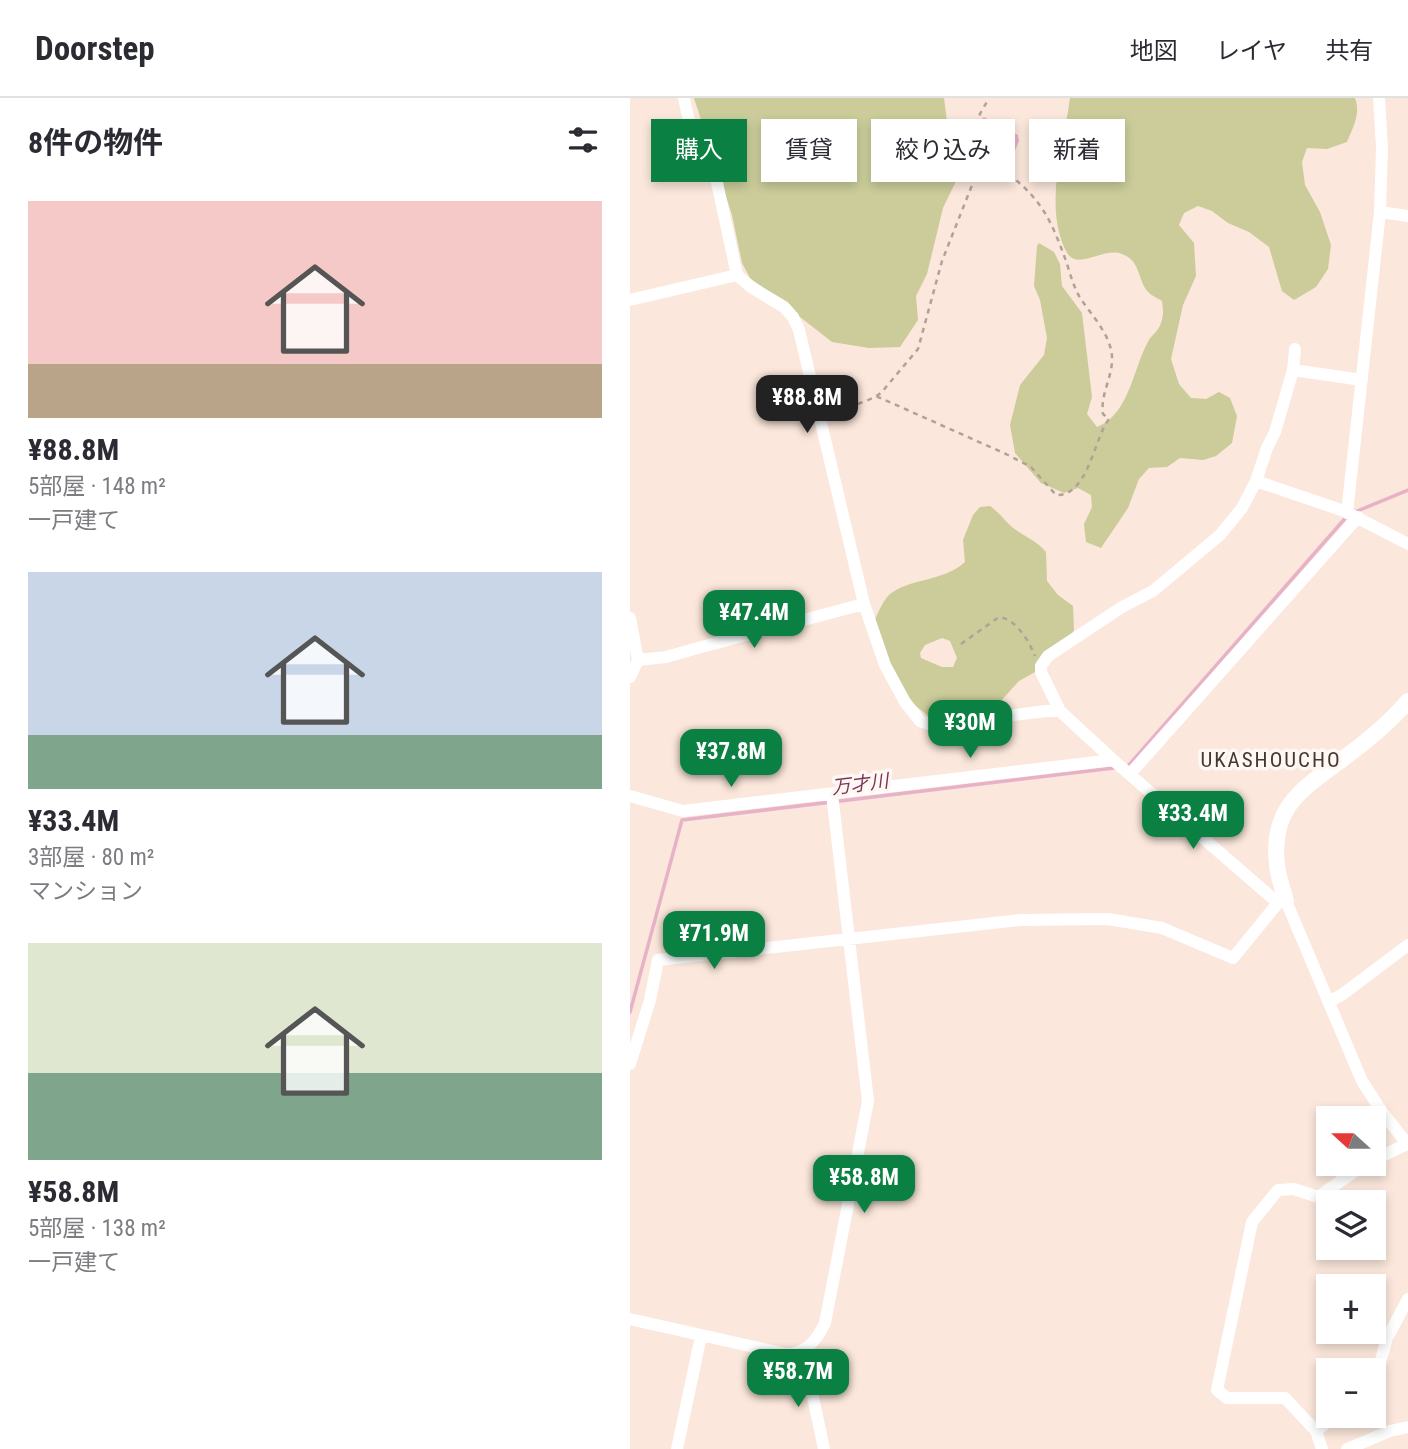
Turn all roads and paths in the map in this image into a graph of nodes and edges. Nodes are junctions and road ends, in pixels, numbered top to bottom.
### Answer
1 (684, 98) edge
2 (989, 98) edge
3 (1379, 98) edge
4 (979, 119) edge
5 (1015, 181) edge
6 (973, 182) edge
7 (1380, 212) junction
8 (1408, 216) edge
9 (737, 275) junction
10 (630, 300) edge
11 (1295, 349) dead end
12 (1293, 370) junction
13 (1362, 380) junction
14 (876, 396) junction
15 (820, 419) junction
16 (1256, 481) junction
17 (1350, 514) junction
18 (1408, 544) edge
19 (864, 604) junction
20 (630, 618) edge
21 (961, 644) dead end
22 (638, 660) junction
23 (1041, 666) junction
24 (630, 677) edge
25 (1408, 701) edge
26 (1060, 712) junction
27 (1112, 760) junction
28 (1130, 774) junction
29 (630, 796) edge
30 (832, 800) junction
31 (1282, 902) junction
32 (850, 939) junction
33 (1408, 945) edge
34 (1329, 1002) junction
35 (630, 1064) edge
36 (1408, 1145) edge
37 (1386, 1155) edge
38 (1347, 1176) edge
39 (1408, 1299) edge
40 (630, 1319) edge
41 (701, 1336) junction
42 (800, 1352) junction
43 (1381, 1358) edge
44 (1408, 1427) edge
45 (1320, 1428) edge
46 (1316, 1431) junction
47 (677, 1449) edge
48 (824, 1449) edge
49 (1322, 1449) edge
50 (1347, 1449) edge

1 - 9 street
2 - 4 path
3 - 7 street
5 - 14 path
6 - 14 path
7 - 8 street
7 - 13 street
9 - 10 street
9 - 15 street
11 - 12 street
12 - 13 street
12 - 16 street
13 - 17 street
14 - 15 path
15 - 19 street
16 - 17 street
16 - 23 street
17 - 18 street
17 - 28 street
19 - 22 street
19 - 26 street
20 - 22 street
21 - 23 path
22 - 24 street
23 - 26 street
25 - 31 street
26 - 27 street
27 - 28 street
27 - 30 street
28 - 31 street
29 - 30 street
30 - 32 street
31 - 32 street
31 - 34 street
32 - 35 street
32 - 42 street
33 - 34 street
34 - 36 street
36 - 37 street
38 - 46 street
39 - 43 street
40 - 41 street
41 - 42 street
41 - 47 street
42 - 48 street
44 - 50 street
45 - 46 street
46 - 49 street

